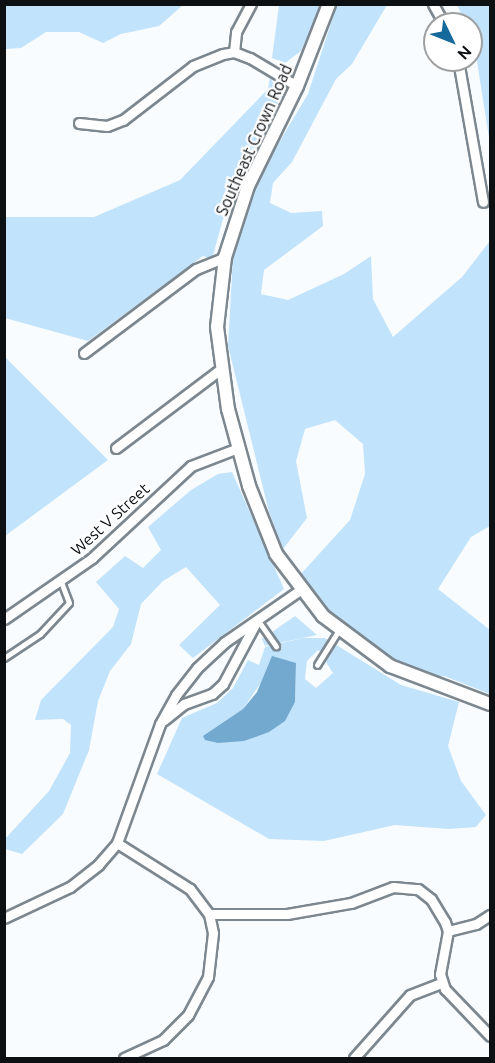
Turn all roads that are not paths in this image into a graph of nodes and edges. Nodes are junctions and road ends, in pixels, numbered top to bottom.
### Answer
1 (251, 4) edge
2 (328, 4) edge
3 (234, 52) junction
4 (460, 72) edge
5 (297, 86) junction
6 (79, 123) dead end
7 (483, 202) dead end
8 (225, 257) junction
9 (84, 353) dead end
10 (221, 369) junction
11 (116, 448) dead end
12 (238, 448) junction
13 (61, 582) junction
14 (300, 590) junction
15 (4, 619) edge
16 (258, 620) junction
17 (339, 630) junction
18 (276, 646) dead end
19 (4, 658) edge
20 (317, 664) dead end
21 (490, 704) edge
22 (160, 723) junction
23 (117, 843) junction
24 (209, 914) junction
25 (490, 915) edge
26 (4, 918) edge
27 (448, 931) junction
28 (442, 983) junction
29 (490, 1036) edge
30 (124, 1059) edge
31 (354, 1059) edge

1 - 3 street
2 - 5 street, Southeast Crown Road
3 - 5 street
3 - 6 street
4 - 7 street
5 - 8 street, Southeast Crown Road
8 - 9 street
8 - 10 street, Southeast Crown Road
10 - 11 street
10 - 12 street, Southeast Crown Road
12 - 13 street, West V Street
12 - 14 street, Southeast Crown Road
13 - 15 street, West V Street
13 - 19 lane
14 - 16 street
14 - 17 street, Southeast Crown Road
16 - 18 lane
16 - 22 street
16 - 22 street
17 - 20 lane
17 - 21 street, Southeast Crown Road
22 - 23 street
23 - 24 street
23 - 26 street
24 - 27 street
24 - 30 street
25 - 27 street
27 - 28 street
28 - 29 street
28 - 31 street

